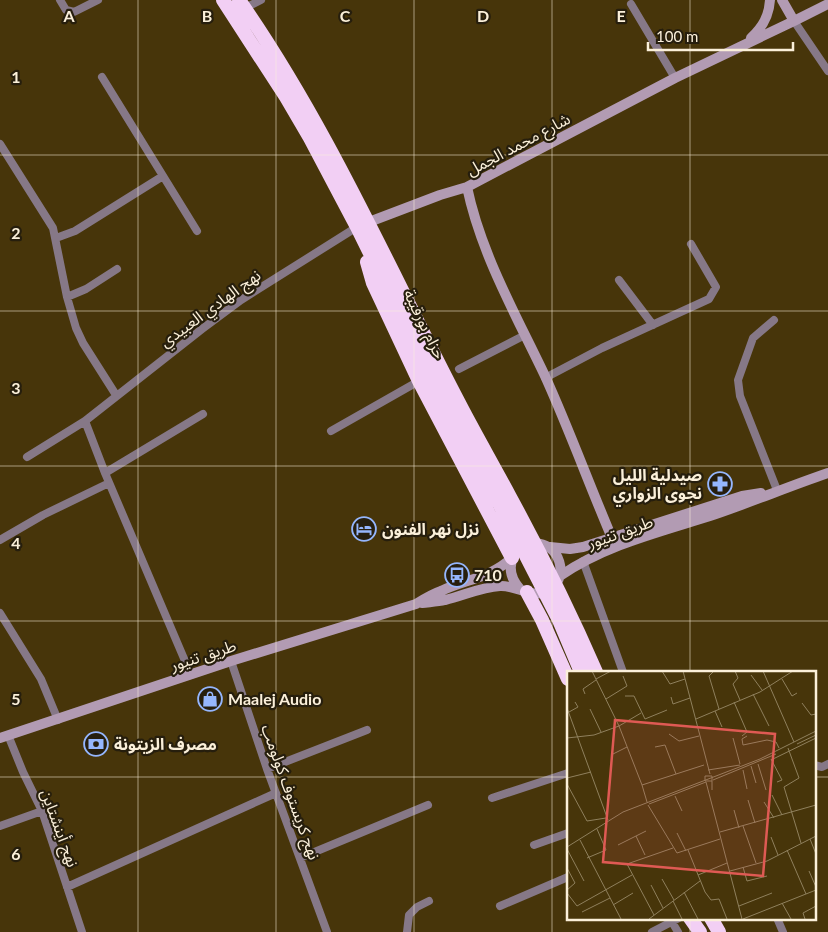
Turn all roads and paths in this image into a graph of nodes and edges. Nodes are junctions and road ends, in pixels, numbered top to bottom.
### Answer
1 (60, 0) edge
2 (98, 0) edge
3 (223, 0) edge
4 (770, 0) edge
5 (782, 0) edge
6 (259, 1) edge
7 (242, 4) edge
8 (631, 4) dead end
9 (828, 4) edge
10 (794, 21) junction
11 (744, 45) junction
12 (828, 71) edge
13 (102, 77) dead end
14 (675, 78) junction
15 (0, 144) edge
16 (163, 176) junction
17 (467, 187) junction
18 (363, 225) junction
19 (197, 231) dead end
20 (56, 238) junction
21 (691, 244) dead end
22 (117, 269) dead end
23 (619, 280) dead end
24 (67, 297) junction
25 (774, 320) dead end
26 (652, 325) junction
27 (525, 335) junction
28 (459, 369) dead end
29 (545, 378) junction
30 (419, 381) junction
31 (116, 396) junction
32 (453, 406) junction
33 (203, 414) dead end
34 (85, 422) junction
35 (331, 431) dead end
36 (27, 457) dead end
37 (105, 473) junction
38 (828, 473) edge
39 (109, 483) junction
40 (777, 490) junction
41 (612, 538) junction
42 (0, 540) edge
43 (547, 546) junction
44 (512, 558) junction
45 (583, 561) junction
46 (560, 576) junction
47 (524, 591) junction
48 (416, 604) junction
49 (0, 614) edge
50 (3, 627) edge
51 (231, 661) junction
52 (581, 671) edge
53 (596, 671) edge
54 (602, 671) edge
55 (623, 671) edge
56 (191, 675) junction
57 (567, 678) edge
58 (58, 720) junction
59 (367, 730) dead end
60 (4, 737) edge
61 (828, 764) edge
62 (816, 766) edge
63 (267, 769) junction
64 (567, 773) edge
65 (276, 793) junction
66 (492, 798) dead end
67 (428, 806) dead end
68 (42, 811) junction
69 (0, 826) edge
70 (567, 832) edge
71 (534, 845) dead end
72 (300, 858) junction
73 (567, 877) edge
74 (67, 887) junction
75 (429, 901) dead end
76 (500, 906) dead end
77 (676, 920) edge
78 (691, 920) edge
79 (697, 920) edge
80 (712, 920) edge
81 (716, 920) edge
82 (778, 920) edge
83 (82, 932) edge
84 (327, 932) edge
85 (407, 932) edge
86 (652, 932) edge
87 (678, 932) edge
88 (700, 932) edge
89 (704, 932) edge
90 (720, 932) edge
91 (783, 932) edge

1 - 2 street
3 - 18 highway, حزام بورقيبة
4 - 11 main road
5 - 10 main road
6 - 7 street
7 - 18 highway, حزام بورقيبة
8 - 14 street
9 - 10 main road, شارع محمد الجمل
10 - 11 main road, شارع محمد الجمل
10 - 12 street
11 - 14 main road, شارع محمد الجمل
13 - 16 street
14 - 17 main road, شارع محمد الجمل
15 - 20 street
16 - 19 street
16 - 20 street
17 - 18 main road
17 - 27 main road, شارع محمد الجمل
18 - 30 highway
18 - 31 street, نهج الهادي العبيدي
18 - 32 highway, حزام بورقيبة
18 - 43 highway
20 - 24 street
21 - 26 street
22 - 24 street
23 - 26 street
24 - 31 street
25 - 40 street
26 - 29 street
27 - 28 street
27 - 29 main road, شارع محمد الجمل
29 - 41 main road, شارع محمد الجمل
30 - 35 street
30 - 44 highway
31 - 34 street, نهج الهادي العبيدي
32 - 52 highway, حزام بورقيبة
32 - 53 highway, حزام بورقيبة
33 - 37 street
34 - 36 street, نهج الهادي العبيدي
34 - 37 street
37 - 39 street
38 - 40 main road, طريق تنيور
39 - 42 street
39 - 56 street
40 - 41 main road, طريق تنيور
40 - 45 main road, طريق تنيور
41 - 43 main road, طريق تنيور
43 - 44 main road
43 - 46 main road
44 - 47 main road
44 - 48 main road, طريق تنيور
45 - 46 main road, طريق تنيور
45 - 55 street
46 - 47 main road
46 - 54 highway
47 - 48 main road, طريق تنيور
47 - 57 highway
48 - 51 main road, طريق تنيور
49 - 50 street
50 - 58 street
51 - 56 main road, طريق تنيور
51 - 63 street, نهج كريستوف كولومب
56 - 58 main road, طريق تنيور
58 - 60 main road, طريق تنيور
59 - 63 street
60 - 68 street, نهج أينشتاين
61 - 62 street
63 - 65 street, نهج كريستوف كولومب
64 - 66 street
65 - 72 street, نهج كريستوف كولومب
65 - 74 street
67 - 72 street
68 - 69 street
68 - 74 street, نهج أينشتاين
70 - 71 street
72 - 84 street, نهج كريستوف كولومب
73 - 76 street
74 - 83 street, نهج أينشتاين
75 - 85 street
77 - 86 street
77 - 87 street
78 - 88 highway
79 - 89 highway
80 - 90 highway
81 - 90 highway
82 - 91 street

